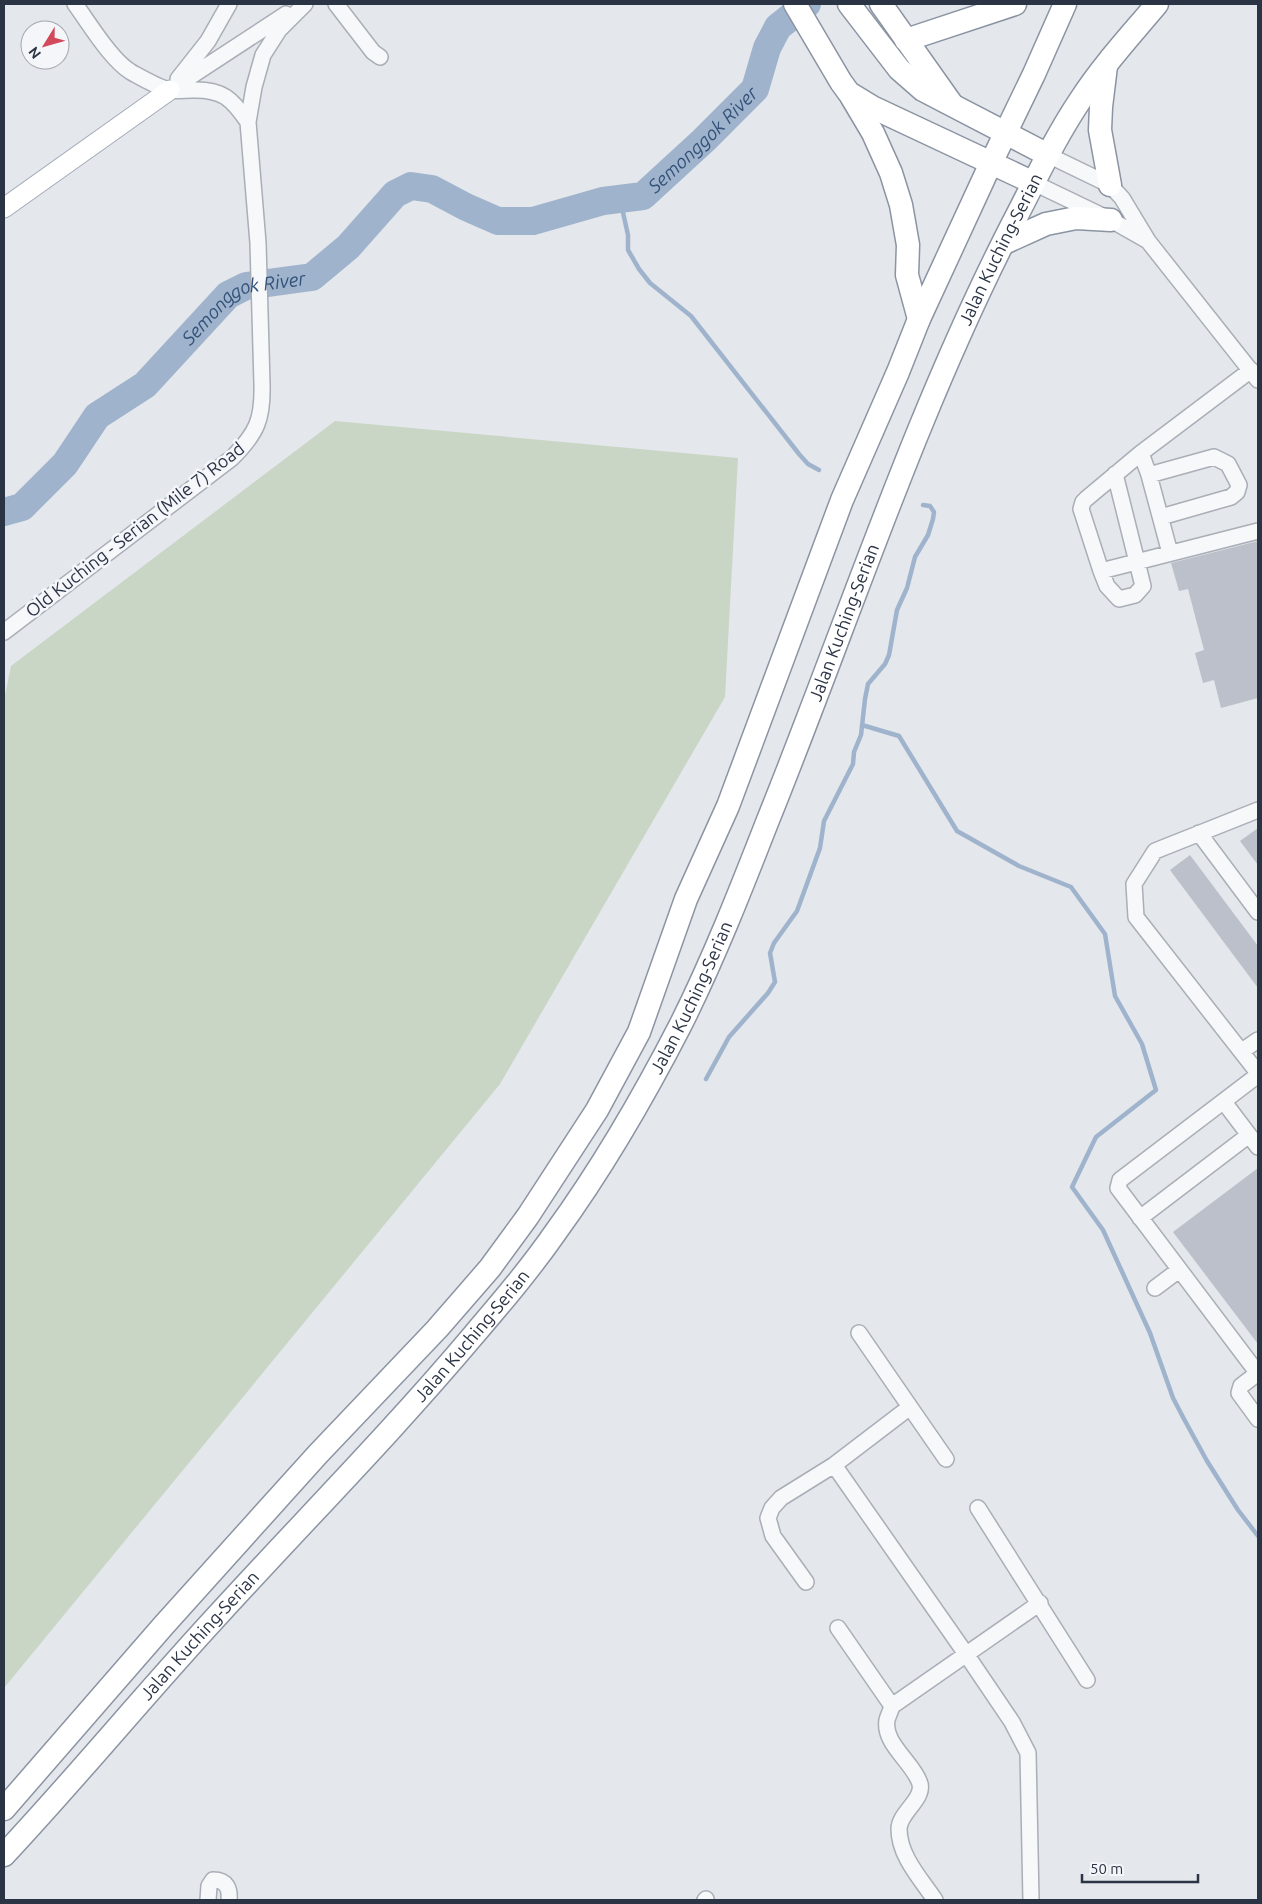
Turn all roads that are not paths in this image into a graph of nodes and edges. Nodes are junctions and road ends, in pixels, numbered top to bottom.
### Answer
1 (75, 4) edge
2 (229, 4) edge
3 (303, 4) edge
4 (336, 4) edge
5 (795, 4) edge
6 (881, 4) edge
7 (1015, 4) edge
8 (1065, 4) edge
9 (1157, 4) edge
10 (852, 9) edge
11 (906, 40) junction
12 (380, 57) dead end
13 (1106, 65) junction
14 (170, 90) junction
15 (849, 94) junction
16 (955, 108) junction
17 (248, 122) junction
18 (1005, 133) junction
19 (1048, 154) junction
20 (991, 163) junction
21 (1034, 183) junction
22 (1110, 185) junction
23 (4, 208) edge
24 (1111, 220) junction
25 (1148, 241) junction
26 (1004, 243) junction
27 (919, 319) junction
28 (1255, 375) edge
29 (1141, 453) junction
30 (1115, 474) junction
31 (1149, 475) junction
32 (1161, 517) junction
33 (1258, 532) edge
34 (1170, 553) junction
35 (1138, 561) junction
36 (1101, 572) junction
37 (4, 632) edge
38 (1258, 810) edge
39 (1199, 834) junction
40 (1258, 912) edge
41 (1258, 1040) edge
42 (1242, 1051) junction
43 (1258, 1074) edge
44 (1224, 1102) junction
45 (1254, 1141) edge
46 (1140, 1218) junction
47 (1179, 1270) junction
48 (1155, 1288) dead end
49 (859, 1333) dead end
50 (910, 1407) junction
51 (1254, 1413) edge
52 (946, 1459) dead end
53 (834, 1465) junction
54 (978, 1508) dead end
55 (806, 1582) dead end
56 (1040, 1603) junction
57 (838, 1628) dead end
58 (966, 1654) junction
59 (1087, 1680) dead end
60 (892, 1706) junction
61 (4, 1809) edge
62 (4, 1855) edge
63 (208, 1900) edge
64 (229, 1900) edge
65 (935, 1900) edge
66 (1031, 1900) edge

1 - 14 street
2 - 14 street
3 - 14 street
3 - 17 street, Old Kuching - Serian (Mile 7) Road
4 - 12 street
5 - 15 highway
6 - 11 highway
7 - 11 highway
8 - 18 highway, Jalan Kuching-Serian
9 - 13 highway, Jalan Kuching-Serian
10 - 16 highway
11 - 16 highway
13 - 19 highway, Jalan Kuching-Serian
13 - 22 highway
14 - 17 street
14 - 23 main road
15 - 20 highway
15 - 27 highway
16 - 18 highway
17 - 37 street, Old Kuching - Serian (Mile 7) Road
18 - 19 highway
18 - 20 highway, Jalan Kuching-Serian
19 - 21 highway, Jalan Kuching-Serian
19 - 22 street
20 - 21 highway
20 - 27 highway, Jalan Kuching-Serian
21 - 24 street
21 - 26 highway, Jalan Kuching-Serian
22 - 25 street
24 - 25 street
24 - 26 highway
25 - 28 street
26 - 62 highway, Jalan Kuching-Serian
27 - 61 highway, Jalan Kuching-Serian
28 - 29 street
29 - 30 street
29 - 31 street
30 - 35 street
30 - 36 street
31 - 32 street
31 - 32 street
32 - 34 street
33 - 34 street
34 - 35 street
35 - 36 street
35 - 36 street
38 - 39 street
39 - 40 street
39 - 42 street
41 - 42 street
42 - 43 street
43 - 44 street
44 - 45 street
44 - 46 street
45 - 46 street
46 - 47 street
47 - 48 street
47 - 51 street
49 - 50 street
50 - 52 street
50 - 53 street
53 - 55 street
53 - 58 street
54 - 56 street
56 - 58 street
56 - 59 street
57 - 60 street
58 - 60 street
58 - 66 street
60 - 65 street
63 - 64 street

